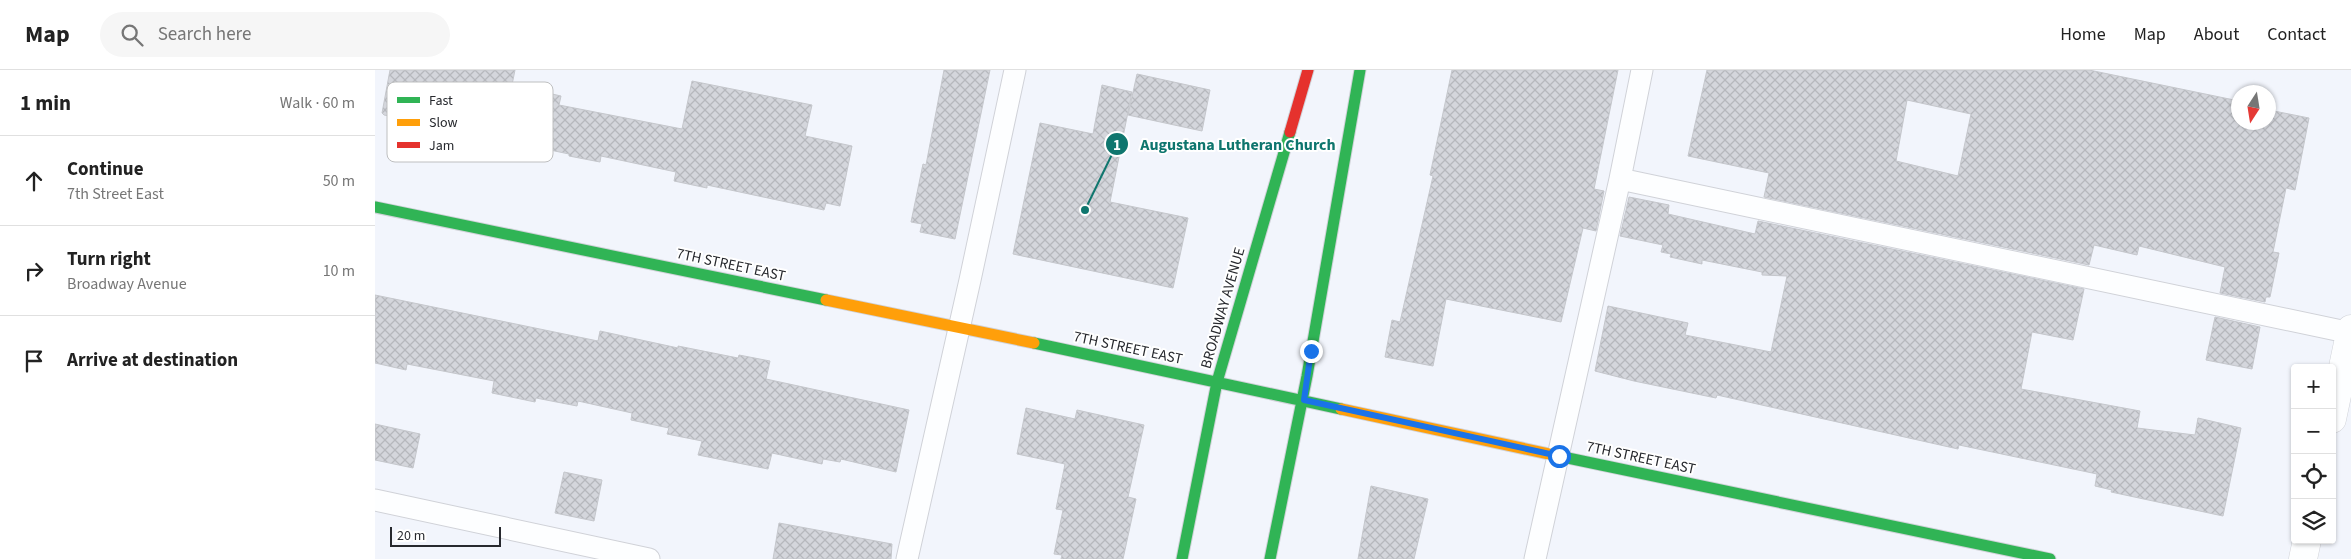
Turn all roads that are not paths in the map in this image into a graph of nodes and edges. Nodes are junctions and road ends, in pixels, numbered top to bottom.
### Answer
1 (1015, 70) edge
2 (1308, 70) edge
3 (1360, 70) edge
4 (1642, 70) edge
5 (1620, 179) junction
6 (375, 207) edge
7 (960, 327) junction
8 (2351, 331) edge
9 (1217, 382) junction
10 (1304, 400) junction
11 (2334, 409) edge
12 (1559, 456) junction
13 (375, 500) edge
14 (2306, 544) edge
15 (649, 559) edge
16 (907, 559) edge
17 (1182, 559) edge
18 (1270, 559) edge
19 (1535, 559) edge
20 (2050, 559) edge
21 (2303, 559) edge

1 - 7 lane
2 - 9 street, BROADWAY AVENUE
3 - 10 street
4 - 5 lane
5 - 8 lane
5 - 12 lane
6 - 7 street, 7TH STREET EAST
7 - 9 street, 7TH STREET EAST
7 - 16 lane
8 - 11 street
9 - 10 street, 7TH STREET EAST
9 - 17 street, BROADWAY AVENUE
10 - 12 street, 7TH STREET EAST
10 - 18 street
12 - 19 lane
12 - 20 street, 7TH STREET EAST
13 - 15 lane
14 - 21 street

